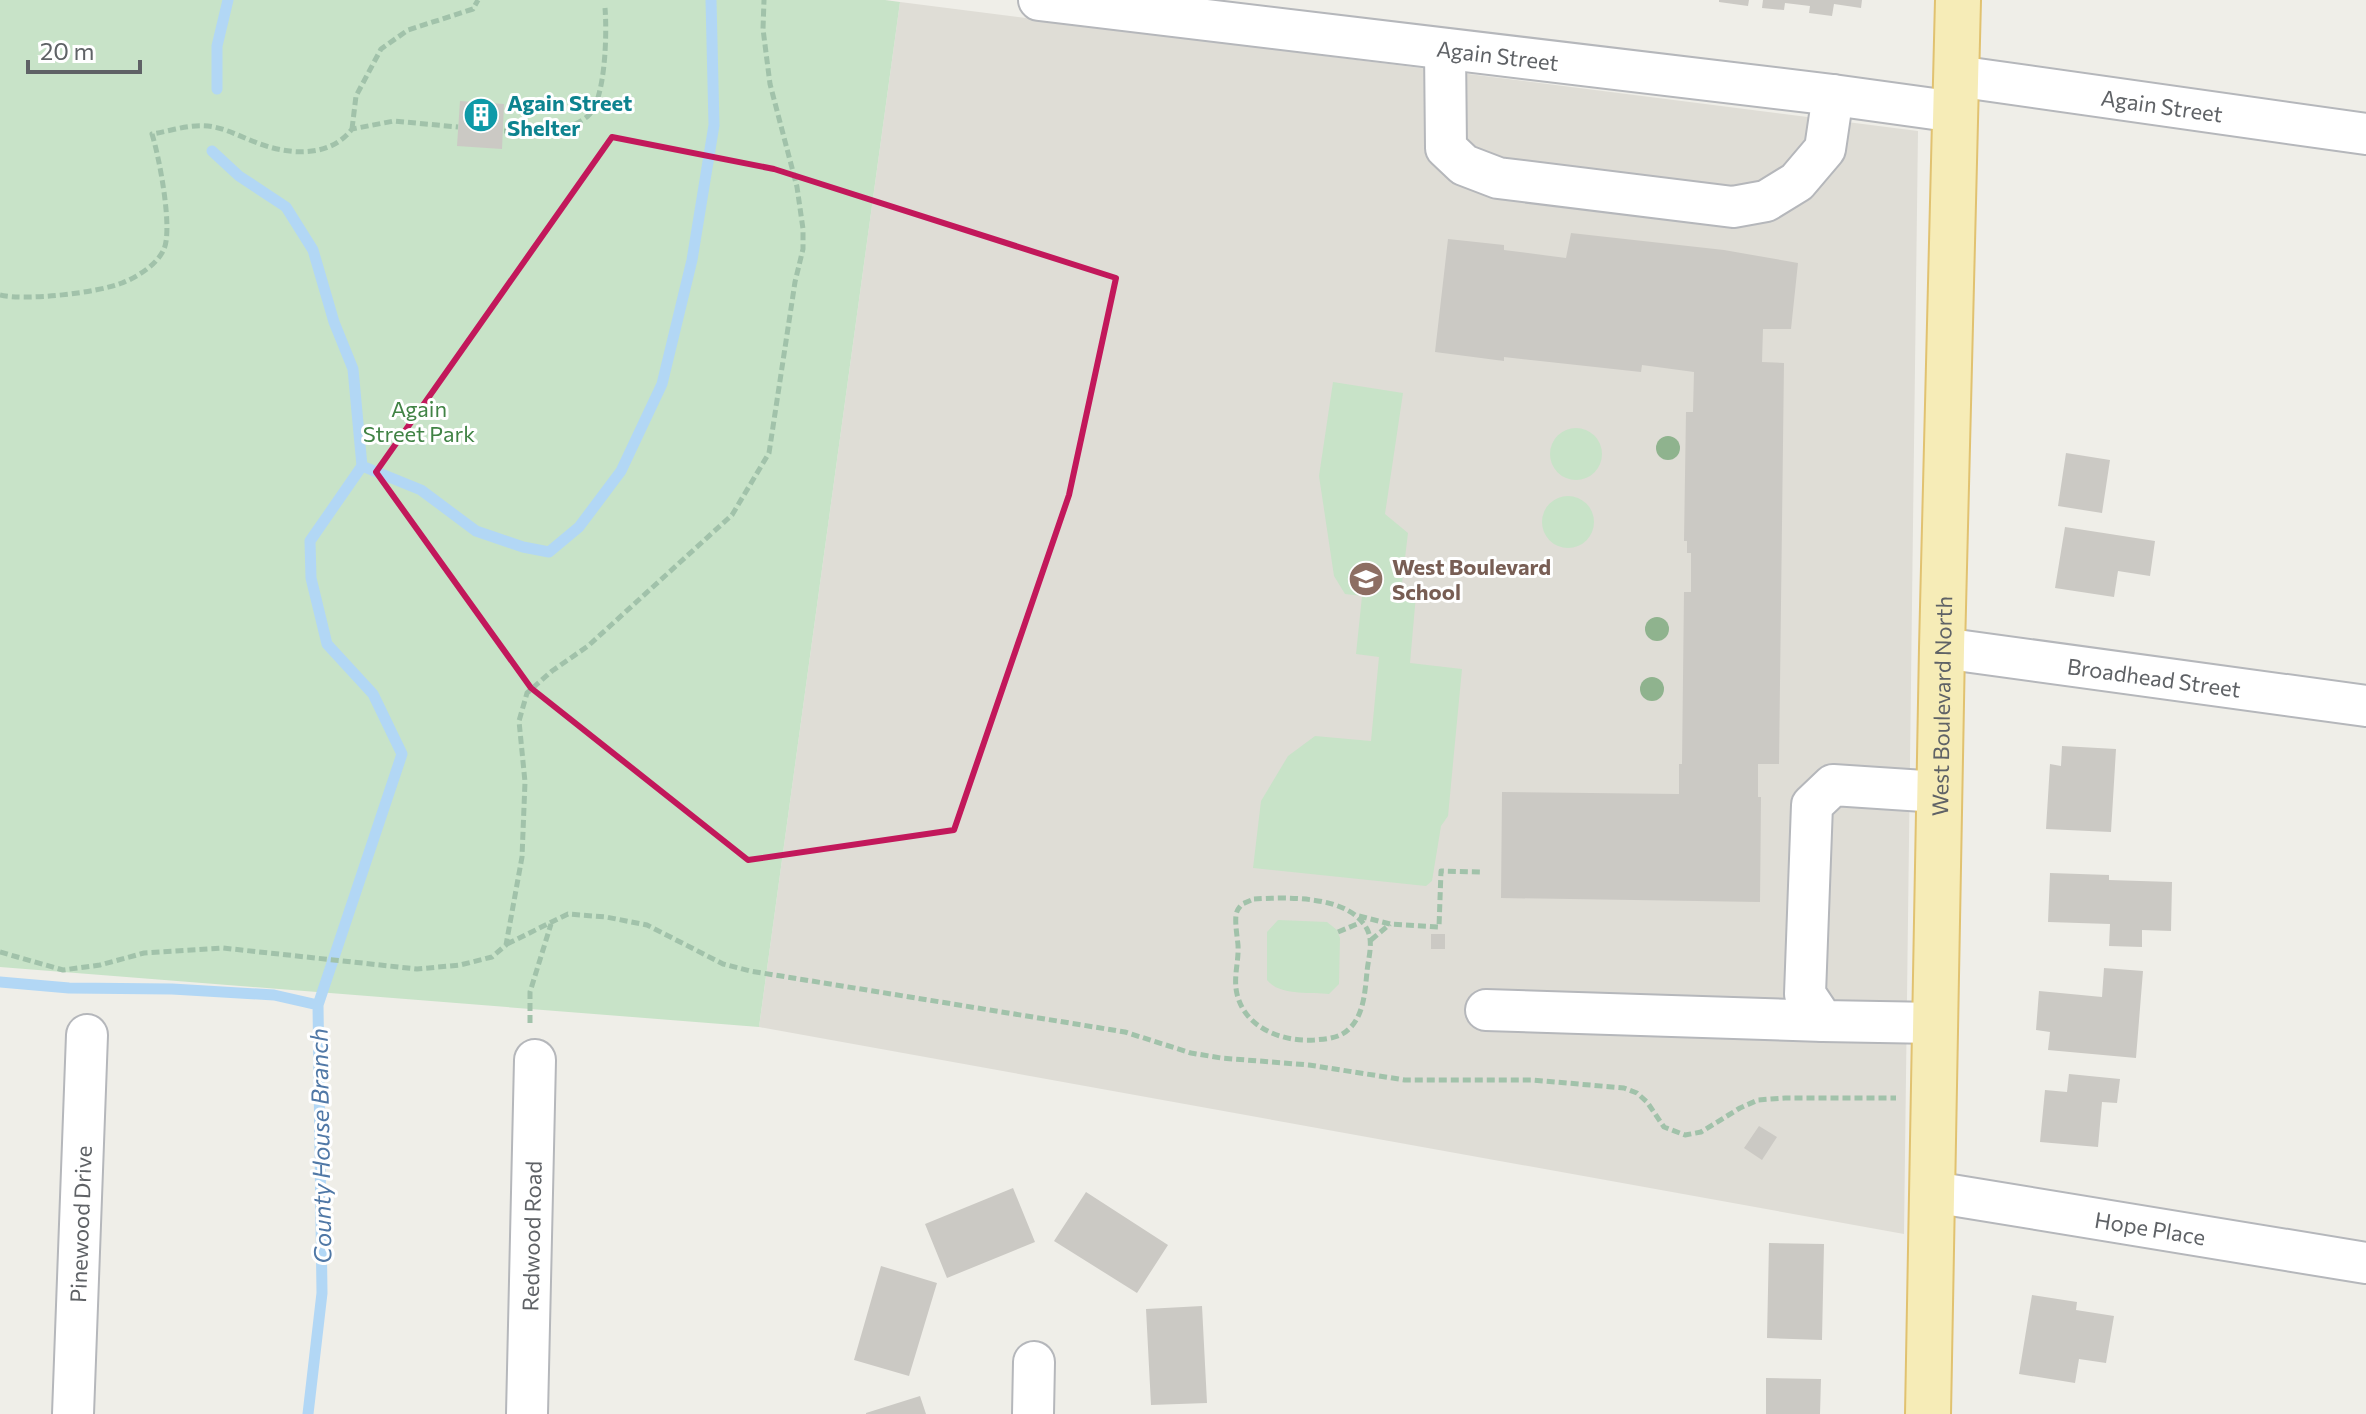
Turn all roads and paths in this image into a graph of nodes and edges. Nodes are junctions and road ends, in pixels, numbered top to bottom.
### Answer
1 (478, 0) edge
2 (764, 0) edge
3 (1039, 0) edge
4 (1958, 0) edge
5 (605, 8) dead end
6 (1445, 49) junction
7 (1956, 94) junction
8 (1833, 95) junction
9 (458, 127) dead end
10 (352, 129) junction
11 (504, 131) dead end
12 (2366, 134) edge
13 (0, 295) edge
14 (1942, 648) junction
15 (2366, 706) edge
16 (1939, 792) junction
17 (1480, 872) dead end
18 (1354, 914) junction
19 (1362, 922) junction
20 (551, 923) junction
21 (1390, 924) junction
22 (1338, 932) dead end
23 (1370, 940) junction
24 (506, 945) junction
25 (0, 952) edge
26 (1486, 1010) dead end
27 (1823, 1021) junction
28 (1936, 1023) junction
29 (87, 1035) dead end
30 (535, 1060) joint
31 (1896, 1098) dead end
32 (1933, 1192) junction
33 (2366, 1263) edge
34 (1034, 1362) dead end
35 (73, 1414) edge
36 (527, 1414) edge
37 (1033, 1414) edge
38 (1928, 1414) edge

1 - 10 path
2 - 24 path
3 - 6 street, Again Street
4 - 7 main road, West Boulevard North
5 - 11 path
6 - 8 street, Again Street
6 - 8 street
7 - 8 street, Again Street
7 - 12 street, Again Street
7 - 14 main road, West Boulevard North
9 - 10 path
10 - 13 path
14 - 15 street, Broadhead Street
14 - 16 main road, West Boulevard North
16 - 27 street
16 - 28 main road, West Boulevard North
17 - 21 path
18 - 19 path
18 - 21 path
18 - 23 path
19 - 22 path
19 - 23 path
20 - 24 path
20 - 30 path
20 - 31 path
21 - 23 path
24 - 25 path
26 - 27 street
27 - 28 street
28 - 32 main road, West Boulevard North
29 - 35 street, Pinewood Drive
30 - 36 street, Redwood Road
32 - 33 street, Hope Place
32 - 38 main road, West Boulevard North
34 - 37 street

